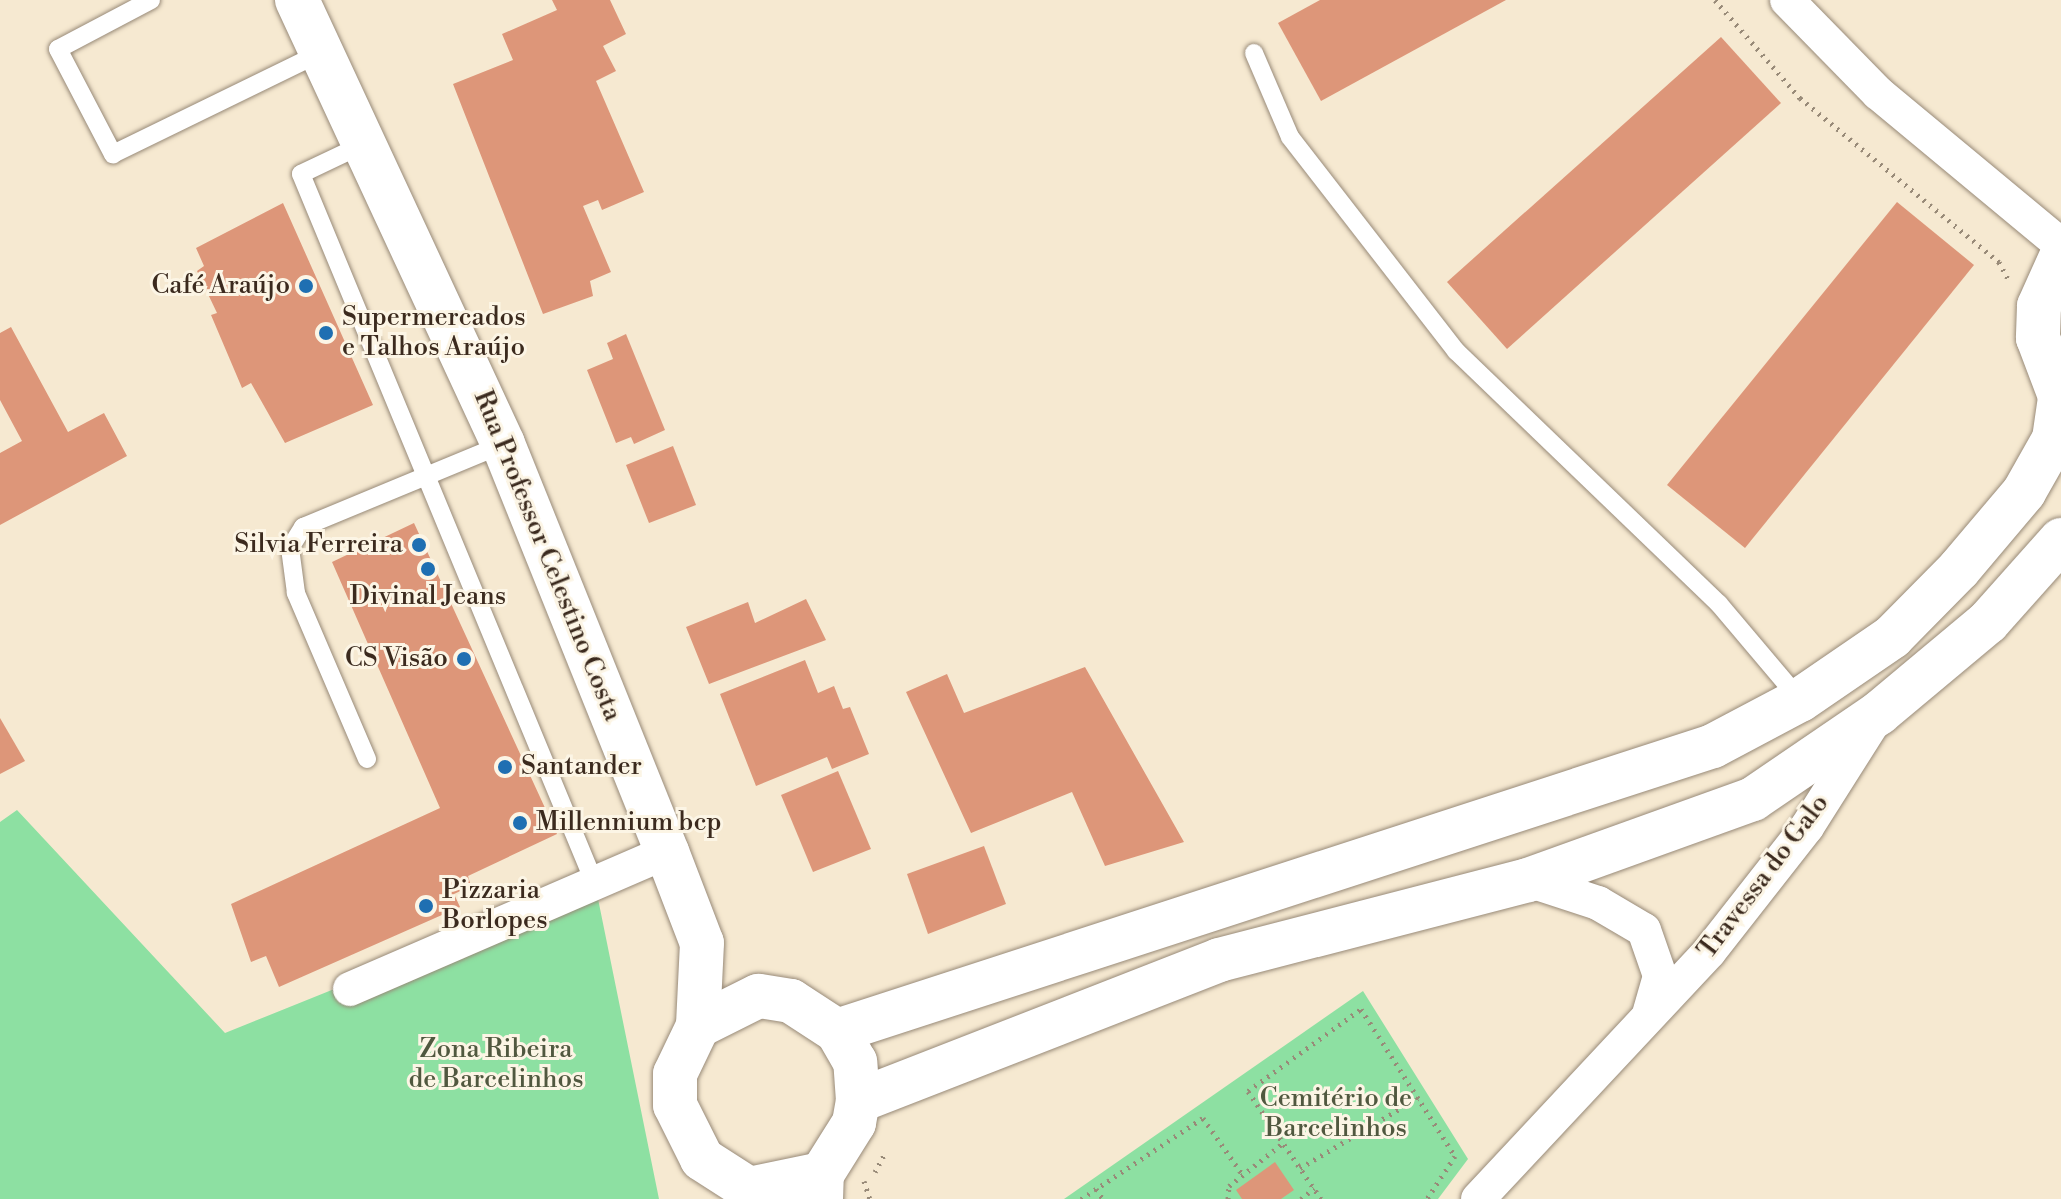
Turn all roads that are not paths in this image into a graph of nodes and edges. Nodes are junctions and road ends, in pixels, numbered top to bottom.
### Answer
1 (151, 0) edge
2 (297, 0) edge
3 (1787, 0) edge
4 (325, 51) junction
5 (1254, 53) dead end
6 (368, 142) junction
7 (2061, 245) edge
8 (2061, 257) edge
9 (2060, 398) edge
10 (503, 444) junction
11 (422, 477) junction
12 (2061, 540) edge
13 (1800, 700) junction
14 (1879, 713) junction
15 (367, 759) dead end
16 (667, 852) junction
17 (1528, 880) junction
18 (595, 884) junction
19 (702, 943) junction
20 (350, 989) dead end
21 (758, 996) junction
22 (698, 1026) junction
23 (837, 1031) junction
24 (1638, 1032) junction
25 (858, 1101) junction
26 (822, 1187) edge
27 (752, 1194) edge
28 (1478, 1199) edge

1 - 4 lane
2 - 4 main road, Rua Professor Celestino Costa
3 - 7 street
4 - 6 main road, Rua Professor Celestino Costa
5 - 13 lane
6 - 10 main road, Rua Professor Celestino Costa
6 - 11 lane
8 - 9 main road
9 - 13 main road
10 - 11 lane
10 - 16 main road, Rua Professor Celestino Costa
11 - 15 lane
11 - 18 lane
12 - 14 main road
13 - 23 main road
14 - 17 main road
14 - 24 street, Travessa do Galo
16 - 18 street
16 - 19 main road, Rua Professor Celestino Costa
17 - 24 street, Travessa do Galo
17 - 25 main road
18 - 20 street
19 - 21 main road
19 - 22 main road, Rua Professor Celestino Costa
21 - 22 main road
21 - 23 main road
22 - 27 main road
23 - 25 main road
24 - 28 street, Travessa do Galo
25 - 26 main road
26 - 27 main road

